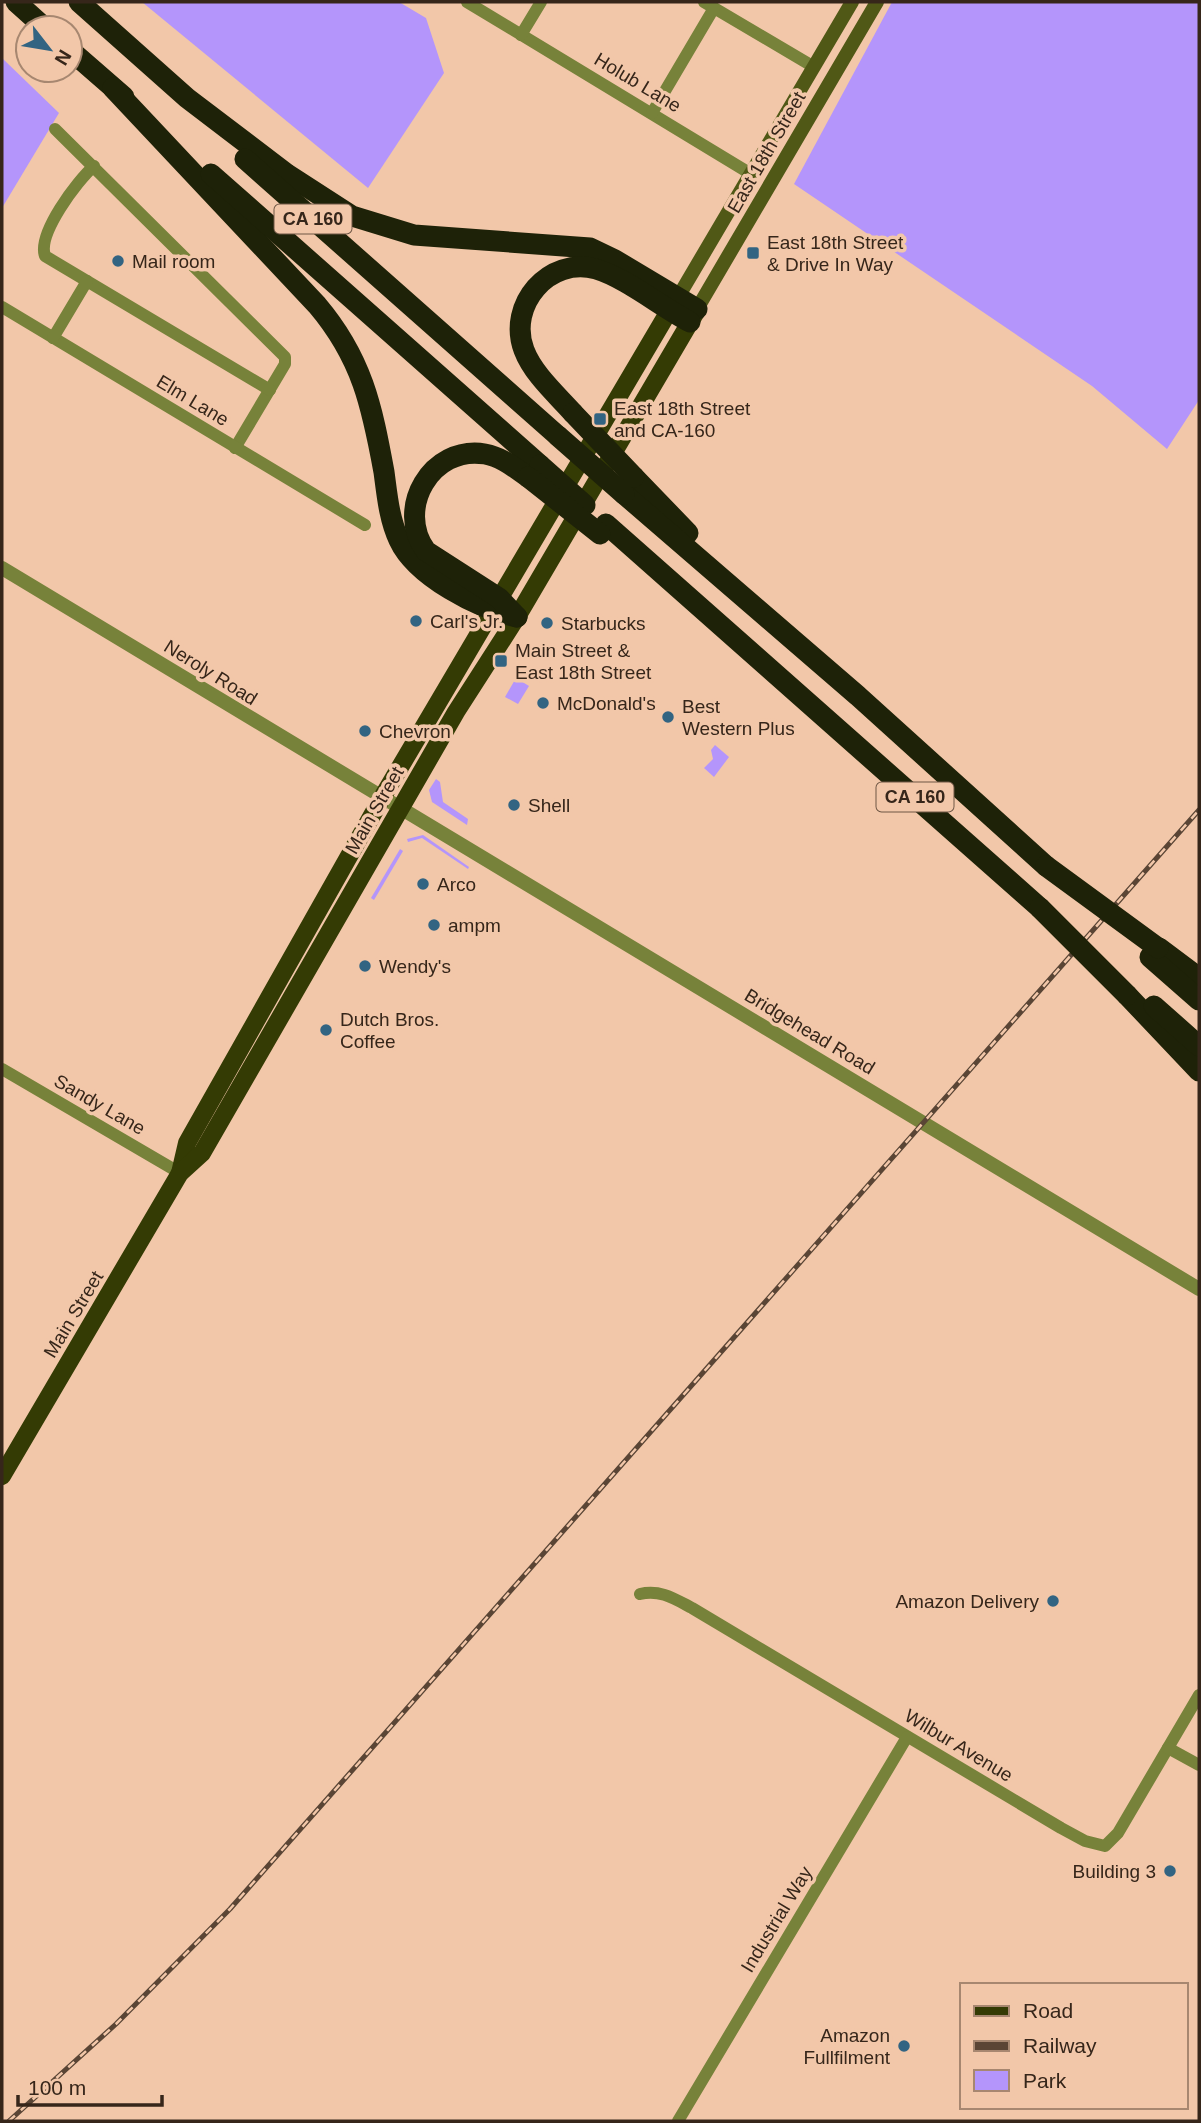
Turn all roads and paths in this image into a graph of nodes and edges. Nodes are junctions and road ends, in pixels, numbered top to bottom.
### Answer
1 (16, 2) edge
2 (68, 2) edge
3 (79, 2) edge
4 (467, 2) edge
5 (541, 2) edge
6 (852, 2) edge
7 (877, 2) edge
8 (709, 5) edge
9 (29, 14) edge
10 (521, 34) junction
11 (84, 62) edge
12 (814, 67) junction
13 (113, 88) junction
14 (652, 113) junction
15 (55, 129) dead end
16 (94, 166) junction
17 (751, 174) junction
18 (87, 282) junction
19 (674, 304) junction
20 (2, 307) edge
21 (693, 315) junction
22 (53, 338) junction
23 (270, 390) junction
24 (236, 448) junction
25 (534, 471) junction
26 (629, 486) junction
27 (365, 525) dead end
28 (2, 568) edge
29 (496, 605) junction
30 (517, 617) junction
31 (383, 796) junction
32 (400, 806) junction
33 (1154, 953) junction
34 (1199, 978) edge
35 (1128, 989) junction
36 (1199, 1000) edge
37 (1199, 1046) edge
38 (2, 1069) edge
39 (1199, 1071) edge
40 (180, 1173) junction
41 (1199, 1289) edge
42 (2, 1476) edge
43 (640, 1594) dead end
44 (1199, 1695) edge
45 (907, 1737) junction
46 (1168, 1748) junction
47 (1199, 1765) edge
48 (678, 2121) edge

1 - 9 highway
2 - 26 highway, CA 160, bridge
3 - 19 highway
4 - 10 street, Holub Lane
5 - 10 street
6 - 12 main road, East 18th Street
7 - 21 main road, East 18th Street
8 - 12 street
8 - 14 street
10 - 14 street, Holub Lane
11 - 13 highway, CA 160
12 - 17 main road, East 18th Street
13 - 25 highway, CA 160
13 - 29 highway
14 - 17 street, Holub Lane
15 - 16 street
16 - 18 street
16 - 23 street
17 - 19 main road, East 18th Street
18 - 22 street
18 - 23 street
19 - 21 highway
19 - 26 highway, bridge
19 - 29 main road, Main Street
20 - 22 street, Elm Lane
21 - 30 main road, Main Street
22 - 24 street, Elm Lane
23 - 24 street
24 - 27 street, Elm Lane
25 - 29 highway
25 - 35 highway, CA 160, bridge
26 - 33 highway, CA 160, bridge
28 - 31 street, Neroly Road
29 - 30 highway
29 - 31 main road, Main Street
30 - 32 main road, Main Street
31 - 32 street, Neroly Road
31 - 40 main road, Main Street
32 - 40 main road, Main Street
32 - 41 street, Bridgehead Road
33 - 34 highway
33 - 36 highway, CA 160
35 - 37 highway
35 - 39 highway
38 - 40 street, Sandy Lane
40 - 42 main road, Main Street
43 - 45 street, Wilbur Avenue
44 - 46 street, Wilbur Avenue
45 - 46 street, Wilbur Avenue
45 - 48 street, Industrial Way
46 - 47 street

